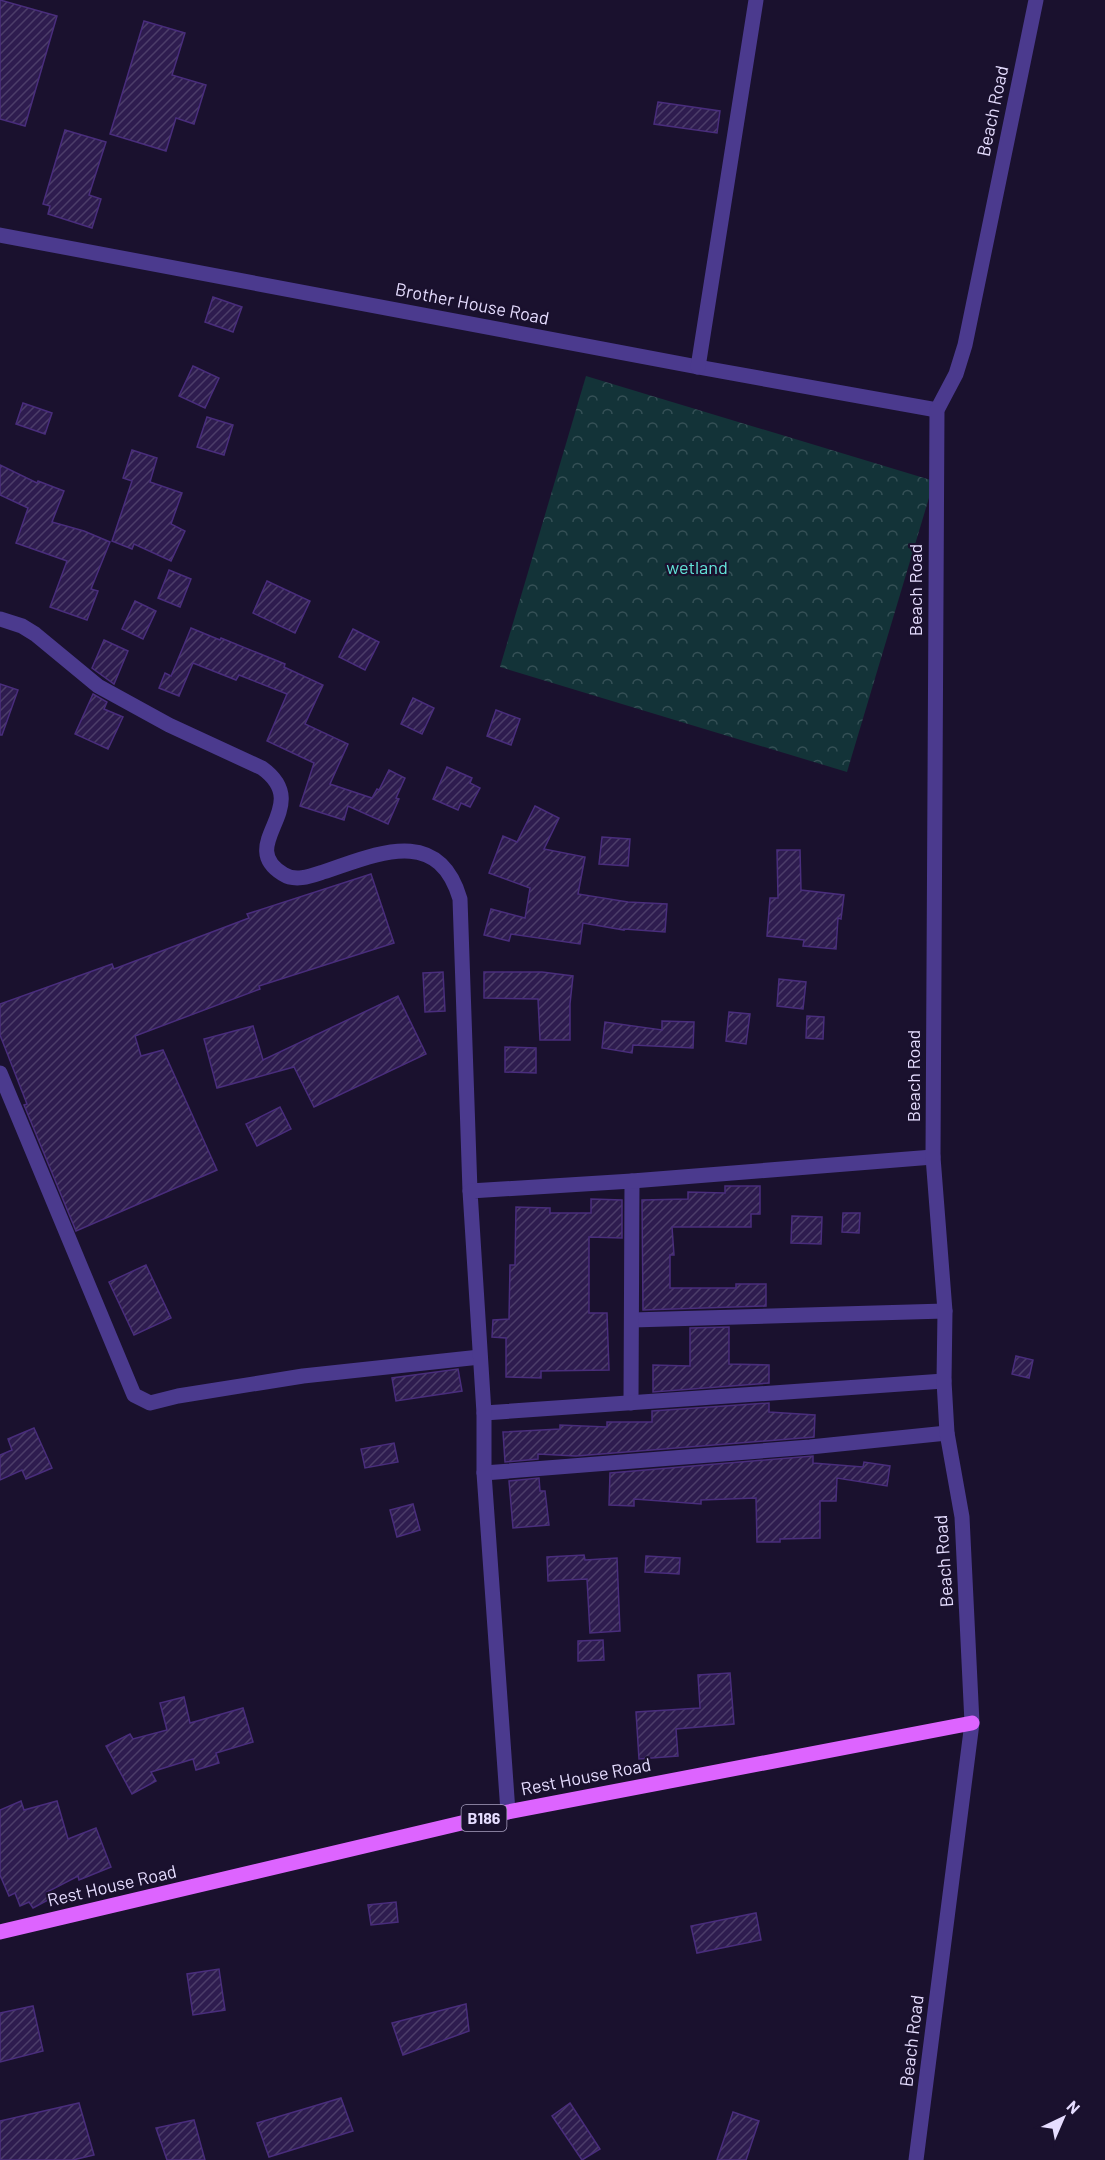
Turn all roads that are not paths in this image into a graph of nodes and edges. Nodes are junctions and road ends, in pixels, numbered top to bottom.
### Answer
1 (756, 0) edge
2 (1036, 0) edge
3 (0, 235) edge
4 (698, 367) junction
5 (937, 410) junction
6 (0, 619) edge
7 (0, 1073) edge
8 (933, 1157) junction
9 (632, 1181) junction
10 (470, 1191) junction
11 (945, 1311) junction
12 (632, 1320) junction
13 (480, 1358) junction
14 (944, 1381) junction
15 (631, 1402) junction
16 (484, 1413) junction
17 (947, 1433) junction
18 (484, 1473) junction
19 (972, 1723) junction
20 (508, 1812) junction
21 (0, 1932) edge
22 (916, 2160) edge

1 - 4 street
2 - 5 street, Beach Road
3 - 4 street, Brother House Road
4 - 5 street, Brother House Road
5 - 8 street, Beach Road
6 - 10 street
7 - 13 street
8 - 9 street
8 - 11 street, Beach Road
9 - 10 street
9 - 12 street
10 - 13 street
11 - 12 street
11 - 14 street, Beach Road
12 - 15 street
13 - 16 street
14 - 15 street
14 - 17 street, Beach Road
15 - 16 street
16 - 18 street
17 - 18 street
17 - 19 street, Beach Road
18 - 20 street
19 - 20 main road, Rest House Road / B186
19 - 22 street, Beach Road
20 - 21 main road, Rest House Road / B186

